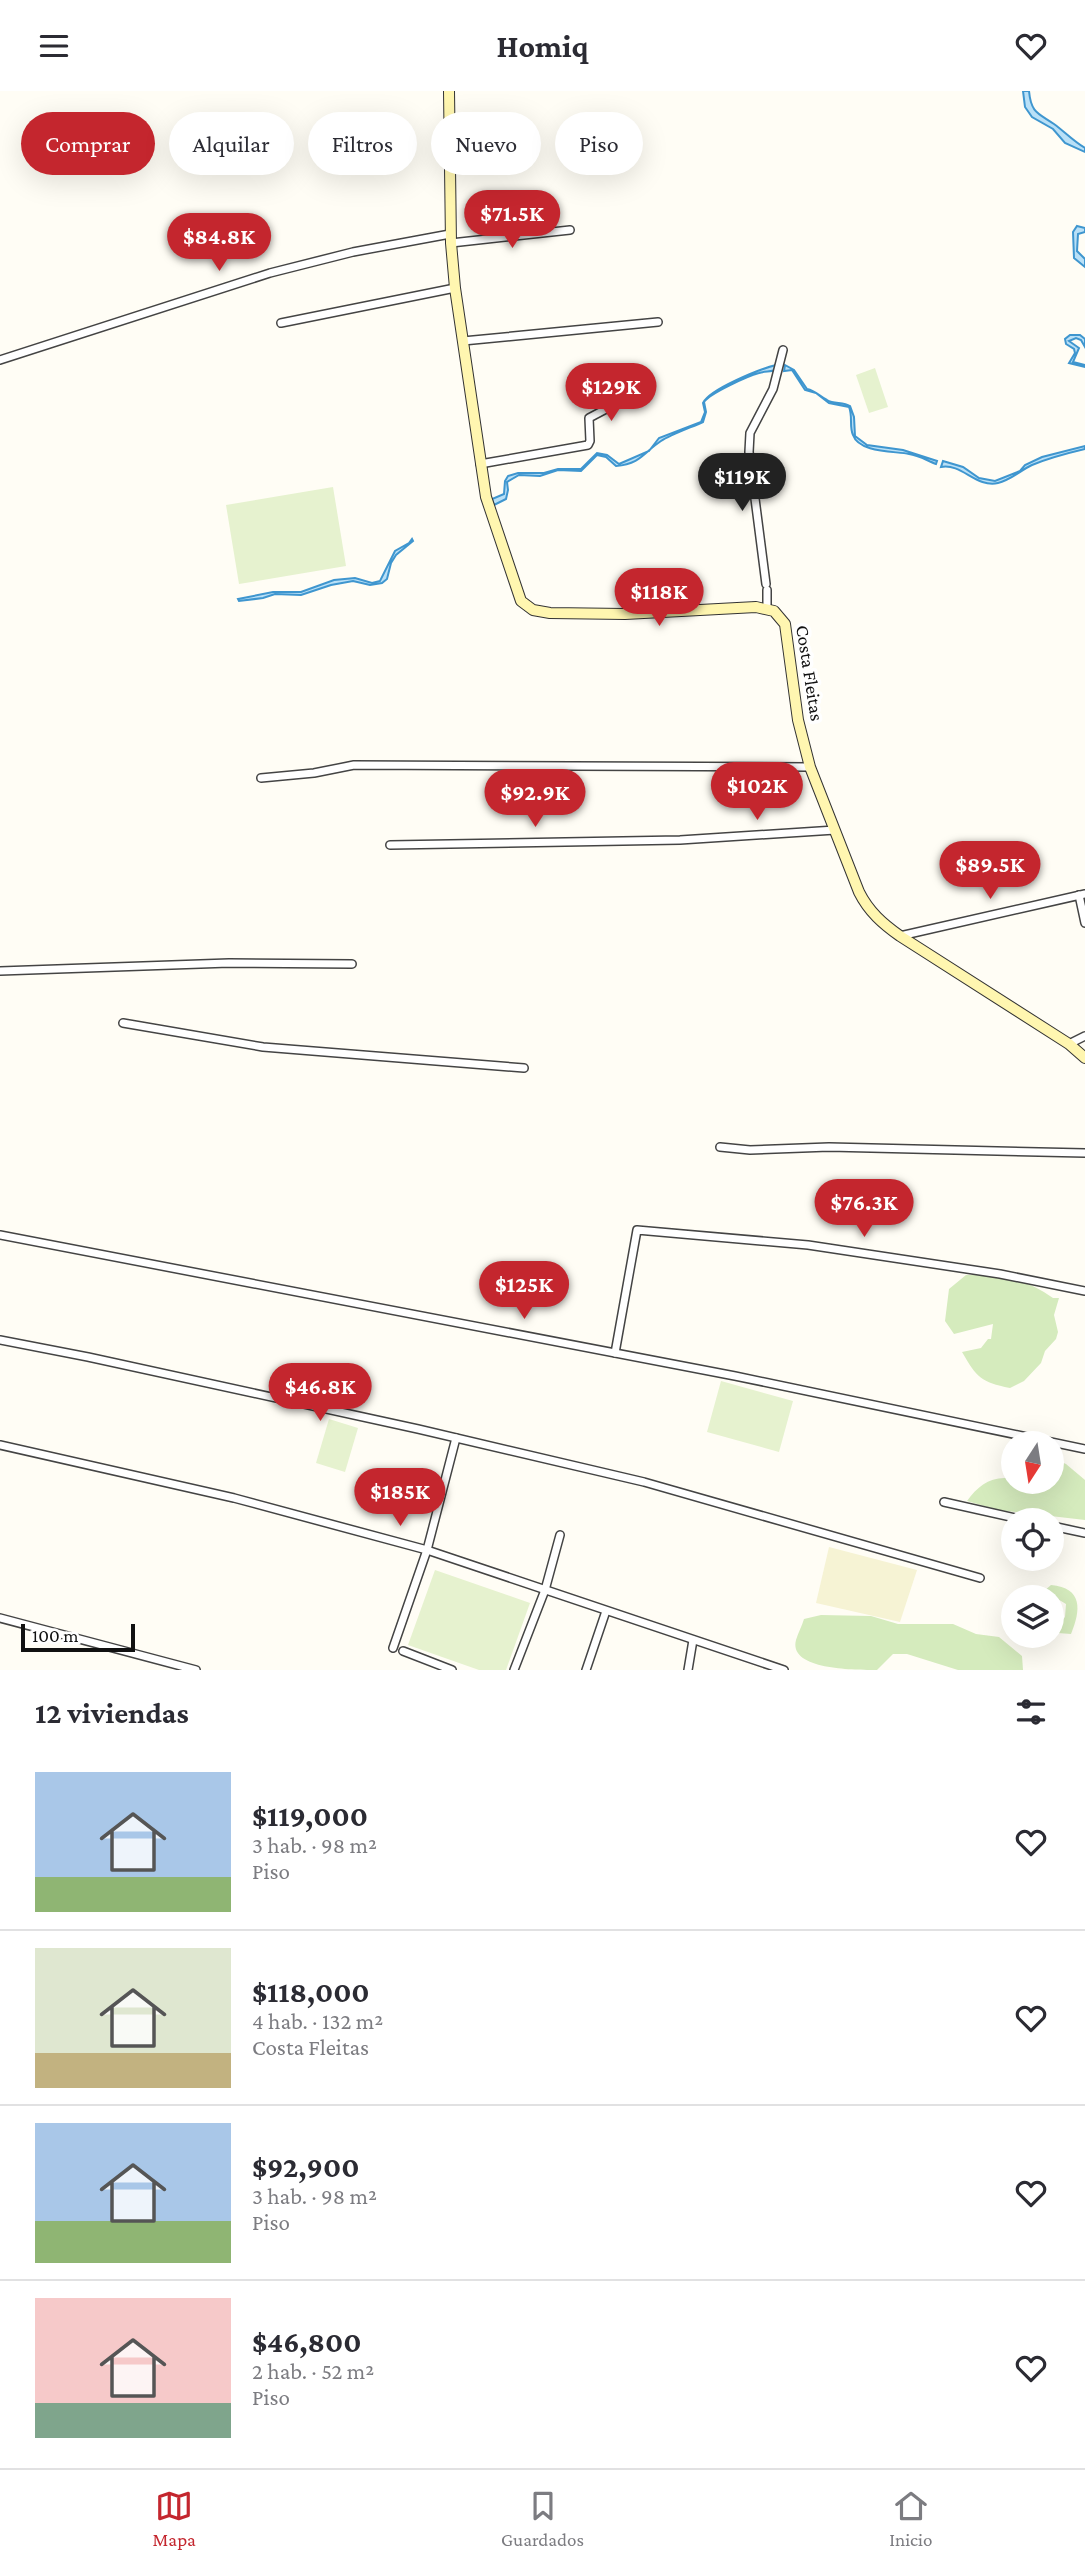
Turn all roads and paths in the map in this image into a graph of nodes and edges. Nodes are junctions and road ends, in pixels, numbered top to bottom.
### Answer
1 (449, 91) edge
2 (570, 230) dead end
3 (450, 238) junction
4 (455, 288) junction
5 (658, 322) dead end
6 (281, 323) dead end
7 (463, 341) junction
8 (783, 350) dead end
9 (0, 360) edge
10 (605, 380) dead end
11 (480, 464) junction
12 (767, 608) junction
13 (810, 767) junction
14 (261, 778) dead end
15 (835, 830) junction
16 (390, 845) dead end
17 (1082, 894) edge
18 (1085, 923) edge
19 (900, 936) junction
20 (352, 964) dead end
21 (0, 971) edge
22 (123, 1023) dead end
23 (1085, 1036) edge
24 (1069, 1044) junction
25 (1085, 1058) edge
26 (524, 1068) dead end
27 (720, 1147) dead end
28 (1085, 1153) edge
29 (0, 1235) edge
30 (1085, 1291) edge
31 (0, 1340) edge
32 (615, 1353) junction
33 (456, 1438) junction
34 (0, 1445) edge
35 (1085, 1449) edge
36 (944, 1502) dead end
37 (1001, 1515) edge
38 (1064, 1529) edge
39 (1085, 1533) edge
40 (560, 1535) dead end
41 (427, 1550) junction
42 (980, 1578) dead end
43 (545, 1590) junction
44 (606, 1611) junction
45 (0, 1618) edge
46 (693, 1640) junction
47 (393, 1648) dead end
48 (403, 1651) dead end
49 (197, 1670) edge
50 (452, 1670) edge
51 (514, 1670) edge
52 (586, 1670) edge
53 (688, 1670) edge
54 (784, 1670) edge

1 - 3 main road
2 - 3 street
3 - 4 main road
3 - 9 street
4 - 6 street
4 - 7 main road
5 - 7 street
7 - 11 main road
8 - 12 street
10 - 11 street
11 - 12 main road
12 - 13 main road, Costa Fleitas
13 - 14 street
13 - 15 main road, Costa Fleitas
15 - 16 street
15 - 19 main road, Costa Fleitas
17 - 18 street
17 - 19 street
19 - 24 main road, Costa Fleitas
20 - 21 street
22 - 26 street
23 - 24 street
24 - 25 main road, Costa Fleitas
27 - 28 street
29 - 32 street
30 - 32 street
31 - 33 street
32 - 35 street
33 - 41 street
33 - 42 street
34 - 41 street
36 - 37 street
38 - 39 street
40 - 43 street
41 - 43 street
41 - 47 street
43 - 44 street
43 - 51 street
44 - 46 street
44 - 52 street
45 - 49 street
46 - 53 street
46 - 54 street
48 - 50 street

